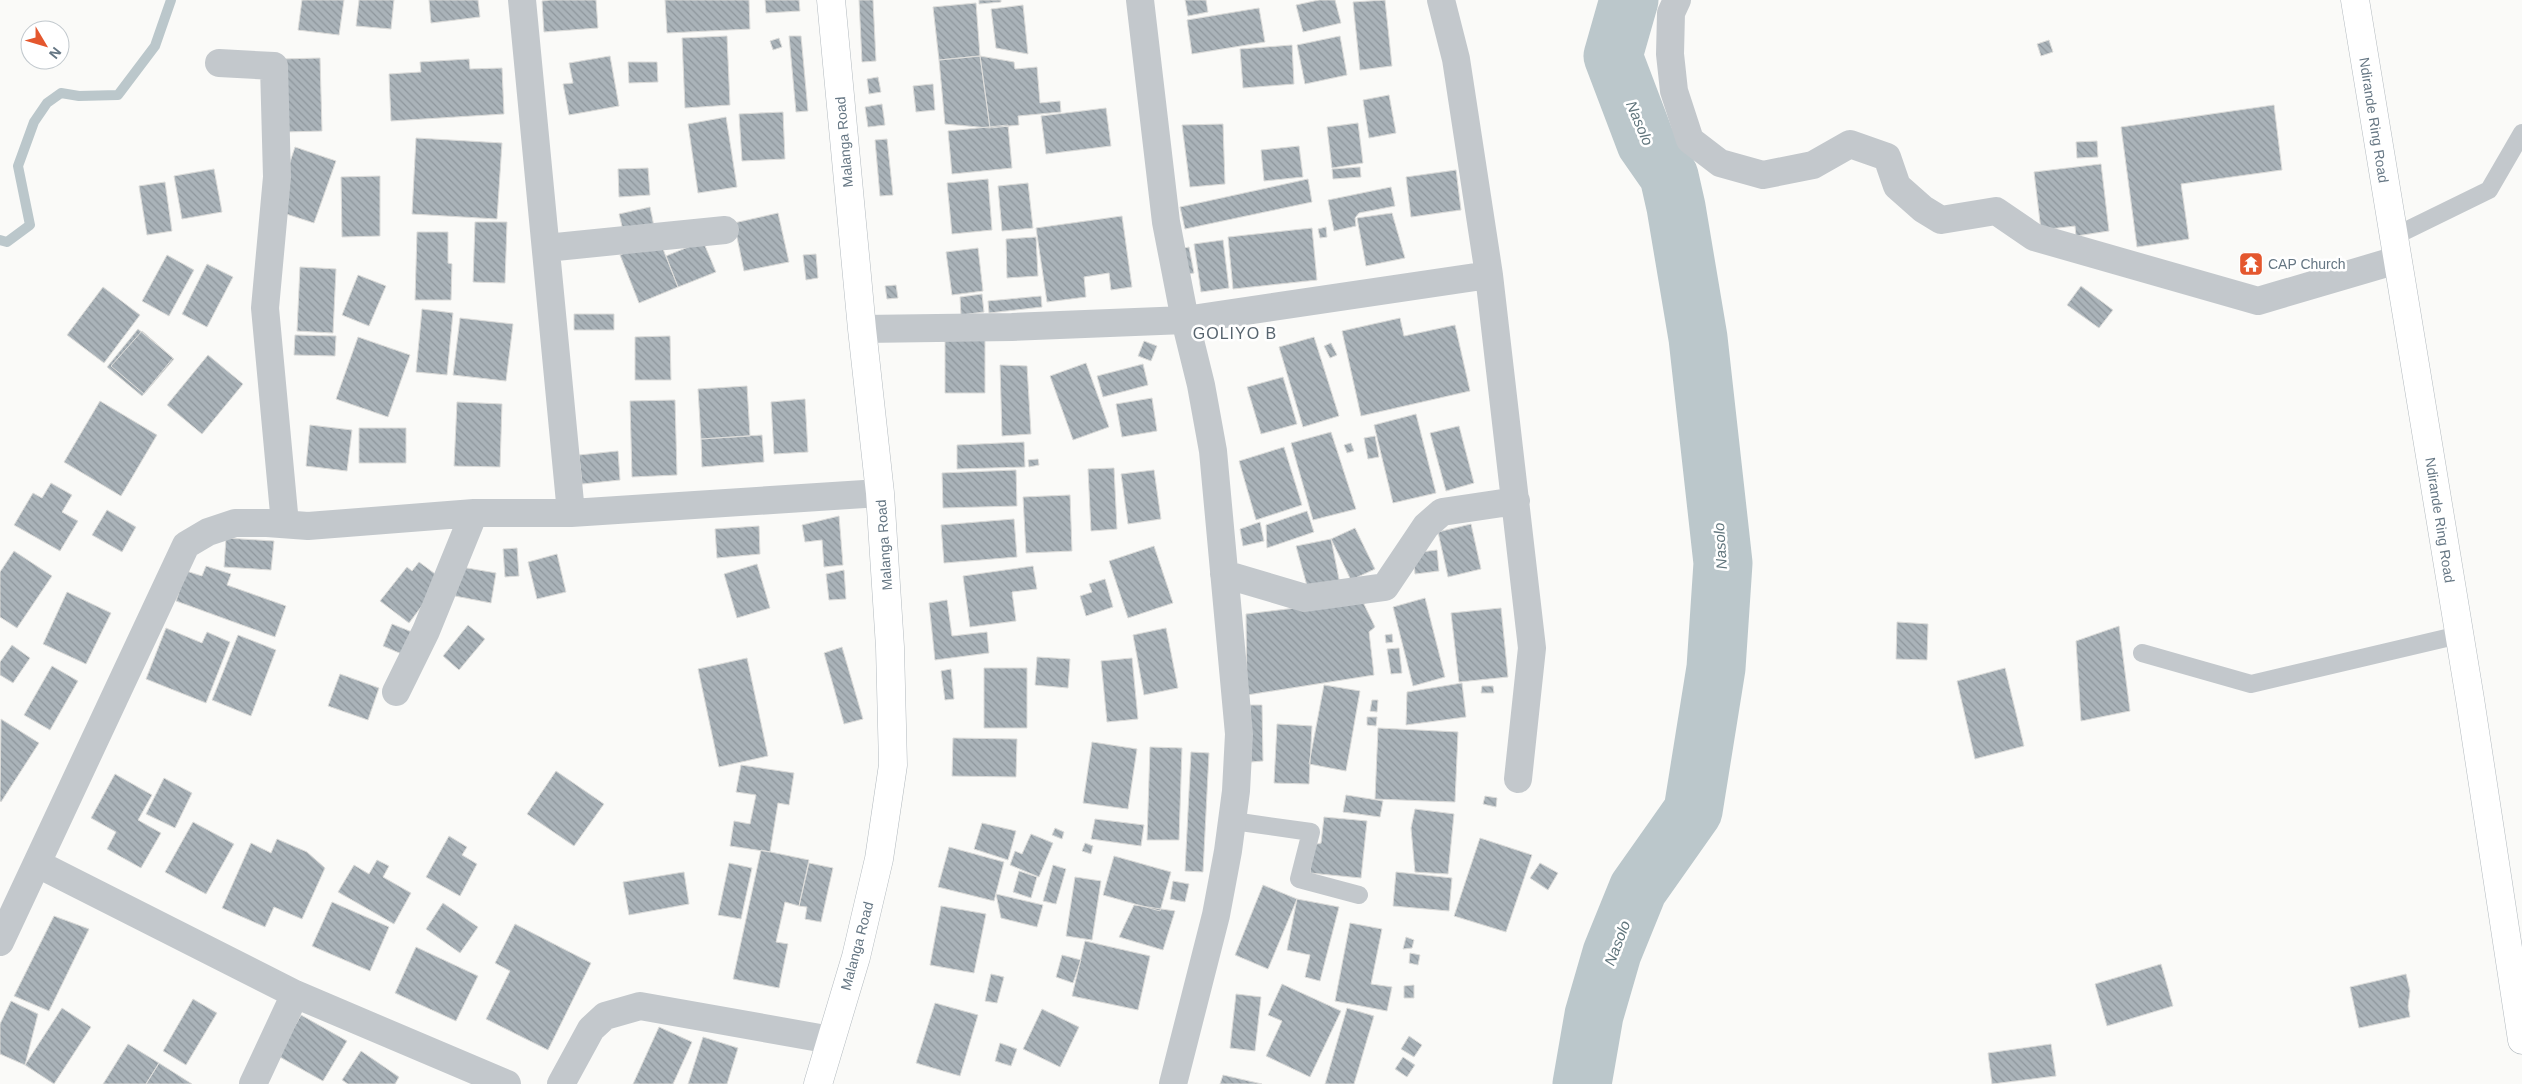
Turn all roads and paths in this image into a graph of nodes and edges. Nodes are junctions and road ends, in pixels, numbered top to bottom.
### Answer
1 (522, 0) edge
2 (831, 0) edge
3 (1140, 0) edge
4 (1441, 0) edge
5 (1677, 0) edge
6 (2355, 0) edge
7 (219, 63) dead end
8 (2522, 132) edge
9 (725, 230) dead end
10 (546, 248) junction
11 (2395, 248) junction
12 (1489, 274) junction
13 (1185, 320) junction
14 (862, 329) junction
15 (880, 493) junction
16 (1516, 501) junction
17 (474, 513) junction
18 (571, 513) junction
19 (284, 524) junction
20 (1224, 574) junction
21 (2459, 635) junction
22 (2142, 653) dead end
23 (396, 692) dead end
24 (1518, 779) dead end
25 (1233, 821) junction
26 (38, 864) junction
27 (1359, 895) dead end
28 (0, 942) edge
29 (295, 994) junction
30 (831, 1040) junction
31 (2522, 1040) edge
32 (253, 1084) edge
33 (506, 1084) edge
34 (561, 1084) edge
35 (818, 1084) edge
36 (1173, 1084) edge

1 - 10 street
2 - 14 street, Malanga Road
3 - 13 street
4 - 12 street
5 - 11 street
6 - 11 street, Ndirande Ring Road
7 - 19 street
8 - 11 lane
9 - 10 street
10 - 18 street
11 - 21 street, Ndirande Ring Road
12 - 13 street
12 - 16 street
13 - 14 street
13 - 20 street
14 - 15 street, Malanga Road
15 - 18 street
15 - 30 street, Malanga Road
16 - 20 street
16 - 24 street
17 - 18 street
17 - 19 street
17 - 23 street
19 - 26 street
20 - 25 street
21 - 22 lane
21 - 31 street, Ndirande Ring Road
25 - 27 lane
25 - 36 street
26 - 28 street
26 - 29 street
29 - 32 street
29 - 33 street
30 - 34 street
30 - 35 street, Malanga Road

